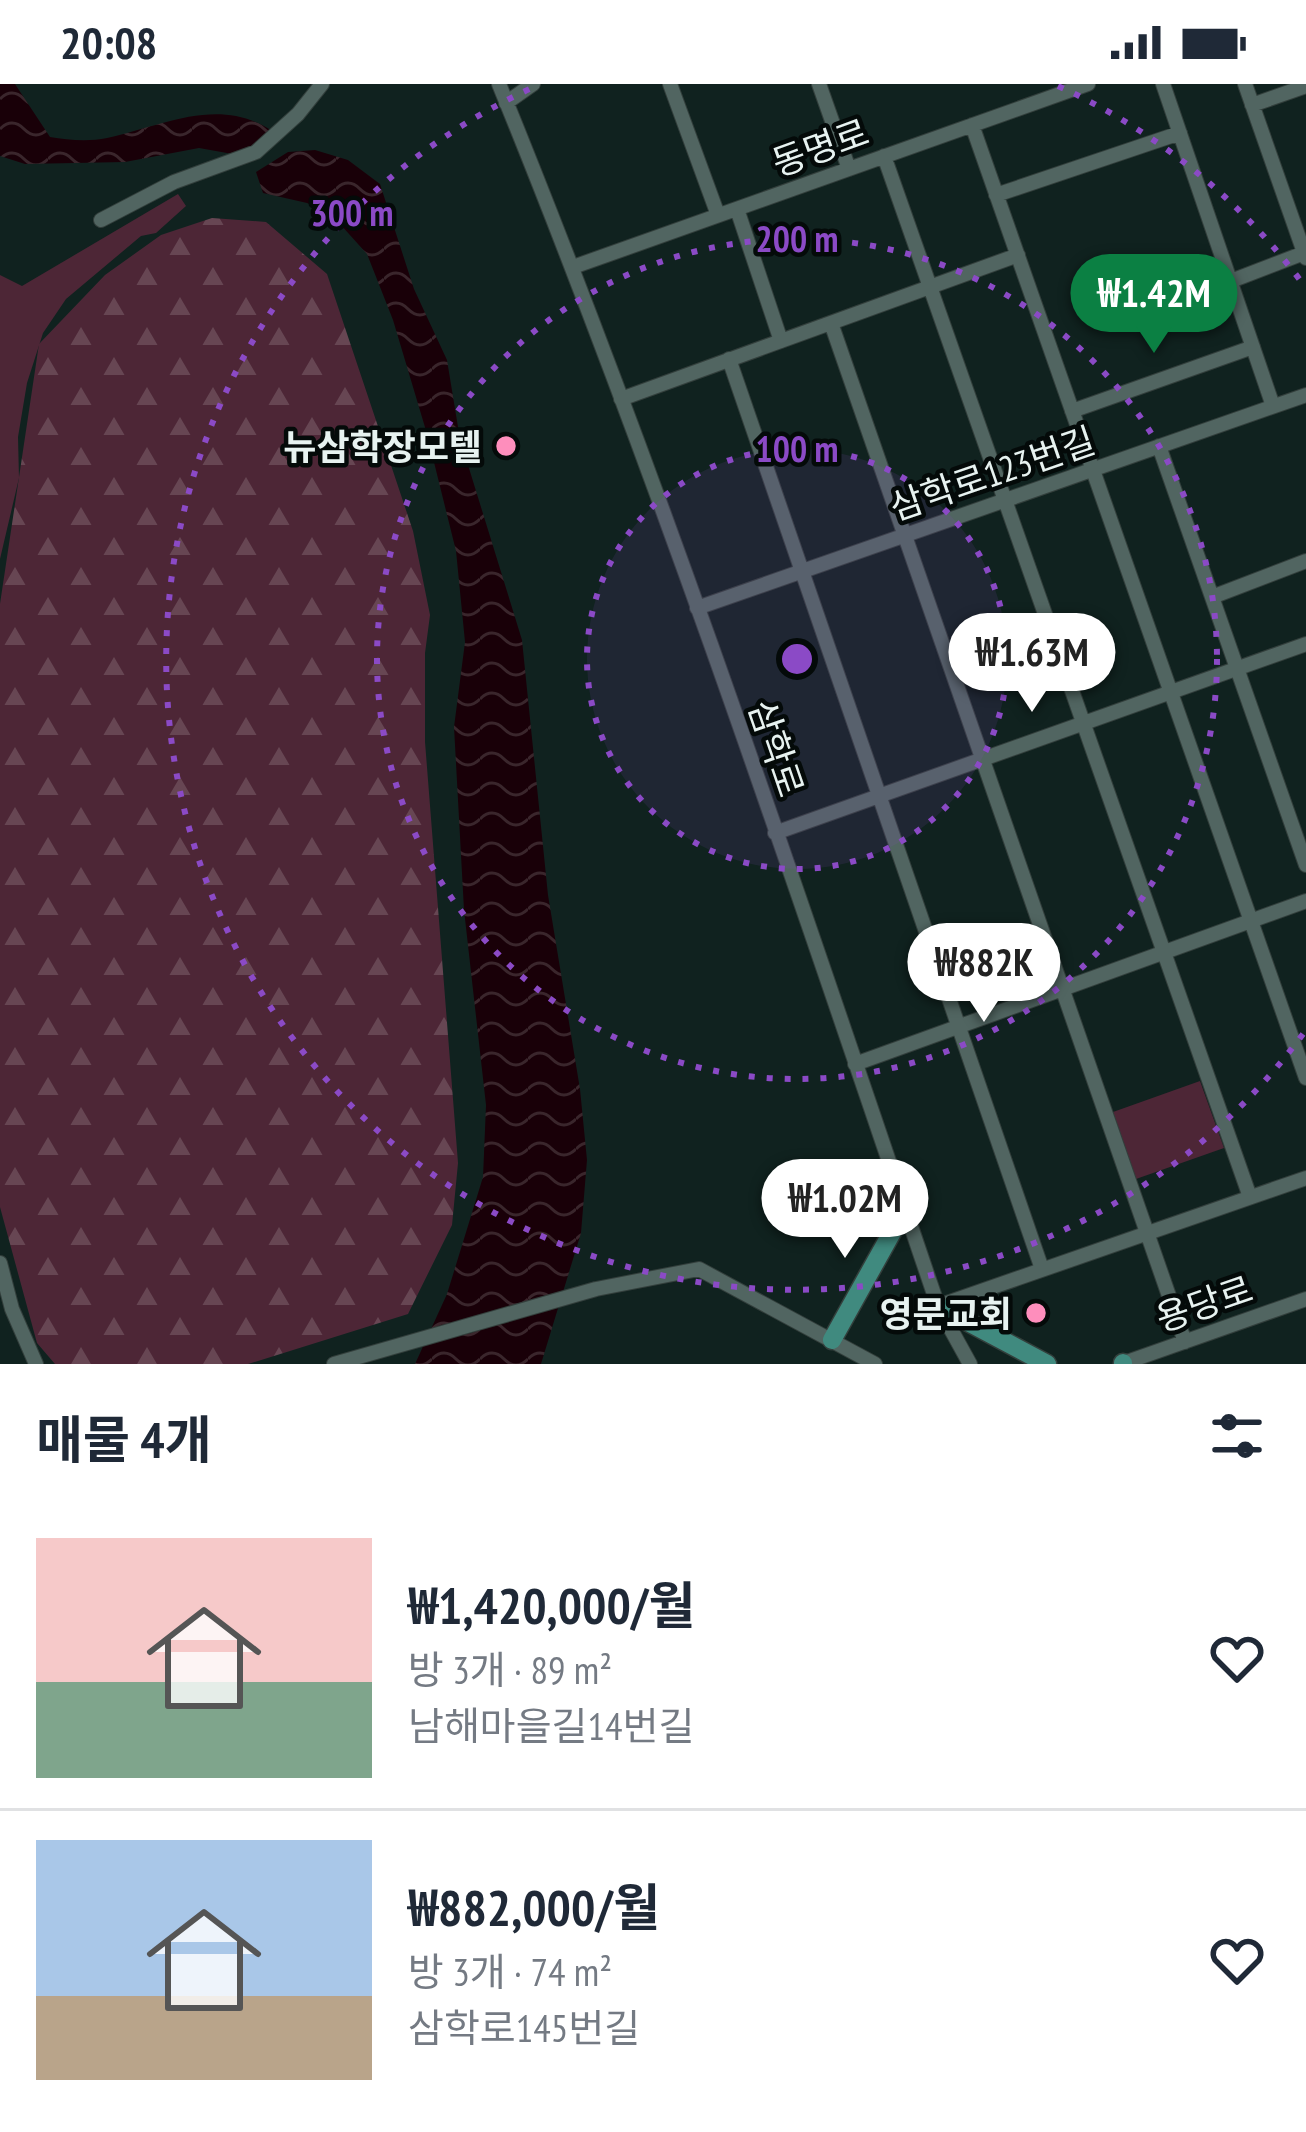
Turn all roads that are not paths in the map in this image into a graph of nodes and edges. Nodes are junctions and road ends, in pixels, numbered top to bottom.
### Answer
1 (322, 84) edge
2 (499, 84) edge
3 (533, 84) edge
4 (670, 84) edge
5 (819, 84) edge
6 (1088, 84) edge
7 (1163, 84) edge
8 (1244, 84) edge
9 (1306, 86) edge
10 (1070, 87) edge
11 (506, 103) junction
12 (1252, 105) junction
13 (972, 125) junction
14 (1180, 133) junction
15 (884, 156) junction
16 (849, 169) junction
17 (996, 195) junction
18 (737, 208) junction
19 (718, 215) junction
20 (100, 220) dead end
21 (1018, 255) junction
22 (1305, 256) edge
23 (573, 267) junction
24 (1231, 281) junction
25 (930, 287) junction
26 (830, 323) junction
27 (782, 340) junction
28 (1253, 347) junction
29 (730, 359) junction
30 (1306, 394) edge
31 (621, 398) junction
32 (1274, 406) junction
33 (1072, 411) junction
34 (1160, 446) junction
35 (1093, 470) junction
36 (1006, 500) junction
37 (904, 535) junction
38 (1306, 561) edge
39 (802, 571) junction
40 (1212, 597) junction
41 (697, 608) junction
42 (1306, 644) edge
43 (1238, 669) junction
44 (1171, 692) junction
45 (1085, 723) junction
46 (982, 759) junction
47 (880, 796) junction
48 (775, 833) junction
49 (1306, 865) edge
50 (1306, 901) edge
51 (1251, 921) junction
52 (1166, 952) junction
53 (1062, 989) junction
54 (958, 1027) junction
55 (855, 1064) junction
56 (1306, 1078) edge
57 (1306, 1178) edge
58 (1250, 1197) junction
59 (905, 1209) junction
60 (1148, 1233) junction
61 (0, 1263) edge
62 (1042, 1269) junction
63 (1306, 1299) edge
64 (938, 1306) junction
65 (832, 1340) junction
66 (1185, 1342) junction
67 (36, 1364) edge
68 (334, 1364) edge
69 (875, 1364) edge
70 (970, 1364) edge
71 (1047, 1364) edge
72 (1123, 1364) edge

1 - 20 street
2 - 11 street, 삼학로
3 - 11 street
4 - 19 street
5 - 16 street
6 - 10 street, 동명로
7 - 14 street
8 - 12 street
9 - 12 street
10 - 13 street, 동명로
11 - 23 street, 삼학로
12 - 22 street
13 - 15 street, 동명로
13 - 17 street
14 - 17 street
14 - 24 street
15 - 16 street, 동명로
15 - 25 street
16 - 18 street, 동명로
17 - 21 street
18 - 19 street, 동명로
18 - 27 street
19 - 23 street, 동명로
21 - 25 street
21 - 33 street
22 - 24 street
23 - 31 street, 삼학로
24 - 28 street
25 - 26 street
25 - 36 street
26 - 27 street
26 - 37 street
27 - 29 street
28 - 32 street
28 - 33 street
29 - 31 street
29 - 39 street
30 - 32 street, 삼학로123번길
31 - 41 street, 삼학로
32 - 34 street, 삼학로123번길
33 - 35 street
34 - 35 street, 삼학로123번길
34 - 40 street
35 - 36 street, 삼학로123번길
35 - 44 street
36 - 37 street, 삼학로123번길
36 - 45 street
37 - 39 street, 삼학로123번길
37 - 46 street
38 - 40 street
39 - 41 street, 삼학로123번길
39 - 47 street
40 - 43 street
41 - 48 street, 삼학로
42 - 43 street
43 - 44 street
43 - 49 street
44 - 45 street
44 - 51 street
45 - 46 street
45 - 52 street
46 - 47 street
46 - 53 street
47 - 48 street
47 - 54 street
48 - 55 street, 삼학로
50 - 51 street
51 - 52 street
51 - 56 street
52 - 53 street
52 - 58 street
53 - 54 street
53 - 60 street
54 - 55 street
54 - 62 street
55 - 59 street, 삼학로
57 - 58 street
58 - 60 street
59 - 64 street, 삼학로
59 - 65 main road
60 - 62 street
60 - 66 street
61 - 67 street
62 - 64 street
63 - 66 street, 용당로
64 - 70 street, 삼학로
64 - 71 main road
65 - 68 street
65 - 69 street
66 - 72 street, 용당로

